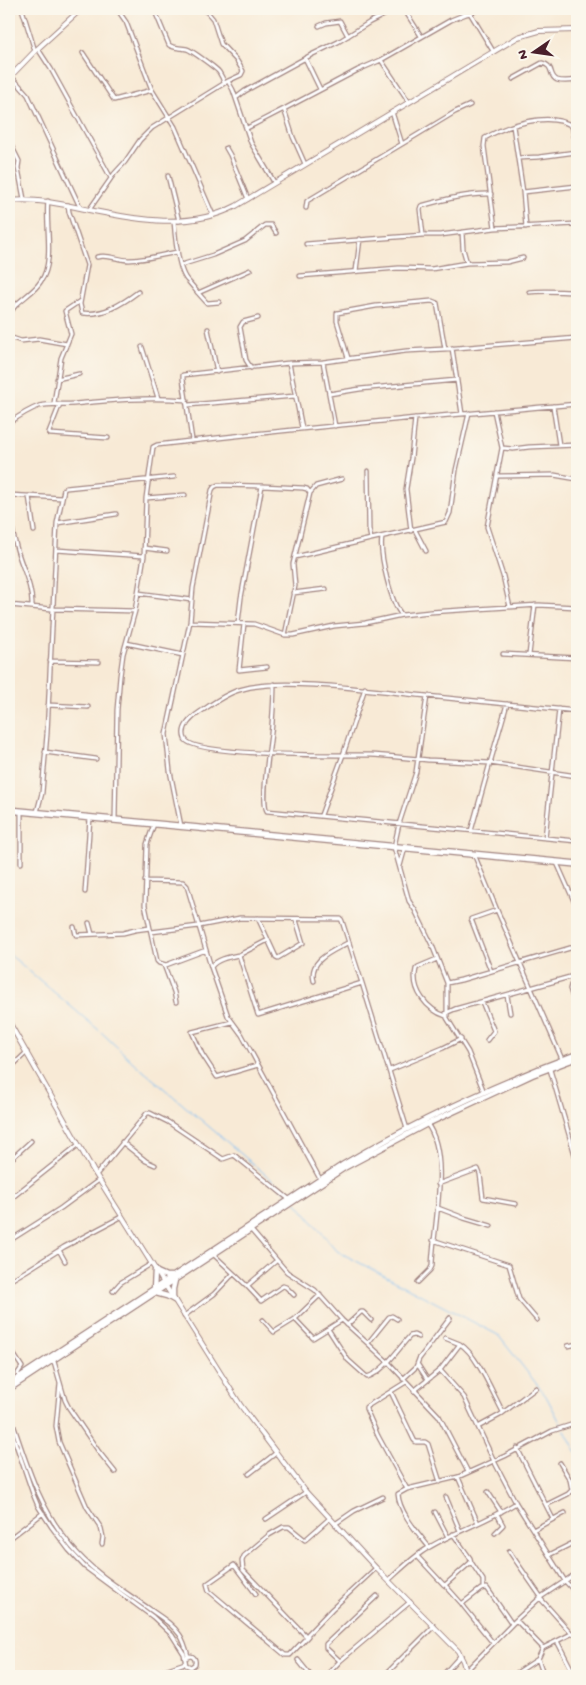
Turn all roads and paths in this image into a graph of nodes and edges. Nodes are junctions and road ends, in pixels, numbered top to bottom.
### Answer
1 (22, 9) edge
2 (81, 9) edge
3 (117, 9) edge
4 (154, 9) edge
5 (378, 9) edge
6 (396, 9) edge
7 (404, 9) edge
8 (462, 9) edge
9 (480, 9) edge
10 (204, 10) dead end
11 (468, 13) junction
12 (382, 15) junction
13 (319, 26) dead end
14 (577, 30) edge
15 (348, 36) junction
16 (421, 36) junction
17 (36, 50) junction
18 (493, 51) junction
19 (83, 53) dead end
20 (305, 58) junction
21 (381, 60) junction
22 (10, 77) edge
23 (513, 79) dead end
24 (577, 80) edge
25 (226, 82) junction
26 (320, 89) junction
27 (152, 90) junction
28 (236, 98) junction
29 (409, 102) junction
30 (470, 106) dead end
31 (284, 109) junction
32 (392, 112) junction
33 (168, 117) junction
34 (513, 126) junction
35 (247, 129) junction
36 (576, 139) edge
37 (402, 144) junction
38 (12, 147) dead end
39 (226, 148) dead end
40 (576, 152) junction
41 (518, 158) junction
42 (577, 163) edge
43 (305, 164) junction
44 (168, 176) dead end
45 (111, 178) junction
46 (274, 182) junction
47 (577, 186) edge
48 (523, 192) junction
49 (491, 194) junction
50 (24, 199) junction
51 (248, 199) junction
52 (48, 201) junction
53 (9, 202) edge
54 (68, 205) junction
55 (80, 207) junction
56 (306, 208) dead end
57 (89, 210) junction
58 (214, 216) junction
59 (174, 221) junction
60 (179, 221) junction
61 (577, 224) edge
62 (526, 226) junction
63 (495, 228) junction
64 (462, 232) junction
65 (276, 234) dead end
66 (423, 235) junction
67 (360, 240) junction
68 (306, 244) dead end
69 (177, 252) junction
70 (97, 257) dead end
71 (523, 258) dead end
72 (467, 263) junction
73 (181, 265) junction
74 (250, 270) dead end
75 (356, 271) junction
76 (300, 276) dead end
77 (138, 292) dead end
78 (198, 292) junction
79 (529, 292) dead end
80 (577, 292) edge
81 (80, 301) junction
82 (219, 302) dead end
83 (9, 307) edge
84 (13, 309) junction
85 (9, 314) edge
86 (258, 318) dead end
87 (208, 329) dead end
88 (9, 337) edge
89 (577, 338) edge
90 (67, 344) junction
91 (142, 347) dead end
92 (445, 348) junction
93 (452, 348) junction
94 (348, 358) junction
95 (246, 360) junction
96 (323, 362) junction
97 (289, 363) junction
98 (251, 368) junction
99 (245, 369) junction
100 (217, 372) junction
101 (78, 374) dead end
102 (57, 379) junction
103 (457, 380) junction
104 (329, 394) junction
105 (296, 396) junction
106 (158, 398) junction
107 (187, 400) junction
108 (54, 403) junction
109 (60, 404) junction
110 (577, 404) edge
111 (188, 406) junction
112 (553, 406) junction
113 (494, 411) junction
114 (469, 413) junction
115 (462, 414) junction
116 (415, 418) junction
117 (9, 423) edge
118 (335, 426) junction
119 (302, 428) junction
120 (108, 438) dead end
121 (192, 440) junction
122 (559, 445) junction
123 (577, 445) edge
124 (502, 448) junction
125 (368, 471) dead end
126 (498, 476) junction
127 (174, 477) dead end
128 (148, 479) junction
129 (342, 479) dead end
130 (577, 479) edge
131 (262, 486) junction
132 (310, 493) junction
133 (9, 495) edge
134 (28, 496) junction
135 (185, 496) dead end
136 (62, 498) junction
137 (146, 498) junction
138 (116, 514) dead end
139 (57, 522) junction
140 (413, 530) junction
141 (34, 531) dead end
142 (376, 538) junction
143 (382, 538) junction
144 (370, 539) junction
145 (380, 546) junction
146 (144, 548) junction
147 (56, 550) junction
148 (426, 550) dead end
149 (167, 551) dead end
150 (296, 552) junction
151 (300, 555) junction
152 (144, 556) junction
153 (295, 558) junction
154 (326, 589) dead end
155 (138, 593) junction
156 (293, 593) junction
157 (192, 600) junction
158 (9, 605) edge
159 (535, 605) junction
160 (32, 607) junction
161 (510, 607) junction
162 (577, 608) edge
163 (52, 609) junction
164 (135, 611) junction
165 (397, 611) junction
166 (402, 615) junction
167 (395, 617) junction
168 (190, 622) junction
169 (238, 623) junction
170 (244, 624) junction
171 (285, 634) junction
172 (126, 643) junction
173 (503, 654) dead end
174 (183, 655) junction
175 (530, 655) junction
176 (577, 658) edge
177 (50, 661) junction
178 (99, 662) dead end
179 (267, 667) dead end
180 (274, 684) junction
181 (365, 688) junction
182 (427, 696) junction
183 (507, 704) junction
184 (48, 705) junction
185 (88, 707) dead end
186 (559, 709) junction
187 (577, 711) edge
188 (45, 752) junction
189 (268, 753) junction
190 (343, 754) junction
191 (96, 759) dead end
192 (418, 759) junction
193 (490, 763) junction
194 (552, 772) junction
195 (577, 776) edge
196 (9, 810) edge
197 (21, 811) junction
198 (37, 812) junction
199 (321, 816) junction
200 (90, 818) junction
201 (116, 820) junction
202 (154, 824) junction
203 (399, 824) junction
204 (181, 826) junction
205 (471, 831) junction
206 (545, 838) junction
207 (577, 841) edge
208 (394, 847) junction
209 (405, 848) junction
210 (474, 854) junction
211 (556, 862) junction
212 (21, 863) dead end
213 (577, 864) edge
214 (400, 866) junction
215 (145, 881) junction
216 (85, 892) dead end
217 (577, 908) edge
218 (496, 910) junction
219 (258, 918) junction
220 (296, 919) junction
221 (89, 923) dead end
222 (199, 926) junction
223 (74, 927) dead end
224 (151, 930) junction
225 (92, 934) junction
226 (268, 940) junction
227 (349, 942) junction
228 (577, 946) edge
229 (206, 950) junction
230 (238, 954) junction
231 (437, 959) junction
232 (520, 962) junction
233 (164, 965) junction
234 (211, 965) junction
235 (491, 971) junction
236 (577, 975) edge
237 (314, 981) dead end
238 (362, 983) junction
239 (447, 983) junction
240 (574, 984) dead end
241 (532, 988) junction
242 (508, 995) junction
243 (176, 1002) dead end
244 (482, 1002) junction
245 (446, 1007) junction
246 (451, 1010) junction
247 (577, 1010) edge
248 (510, 1013) dead end
249 (446, 1015) junction
250 (9, 1022) edge
251 (232, 1022) junction
252 (461, 1039) junction
253 (487, 1040) dead end
254 (26, 1052) junction
255 (577, 1054) edge
256 (577, 1058) edge
257 (562, 1060) junction
258 (258, 1065) junction
259 (549, 1067) junction
260 (9, 1069) edge
261 (390, 1070) junction
262 (484, 1093) junction
263 (426, 1124) junction
264 (407, 1129) junction
265 (31, 1141) dead end
266 (122, 1142) junction
267 (78, 1145) junction
268 (9, 1161) edge
269 (577, 1162) edge
270 (155, 1164) dead end
271 (96, 1176) junction
272 (320, 1179) junction
273 (99, 1180) junction
274 (438, 1184) junction
275 (9, 1200) edge
276 (290, 1200) junction
277 (516, 1204) dead end
278 (438, 1208) junction
279 (121, 1217) junction
280 (491, 1226) dead end
281 (251, 1230) junction
282 (433, 1240) junction
283 (9, 1241) edge
284 (59, 1250) junction
285 (214, 1255) junction
286 (65, 1261) dead end
287 (276, 1261) junction
288 (151, 1264) junction
289 (156, 1272) junction
290 (233, 1274) junction
291 (175, 1278) junction
292 (9, 1281) edge
293 (418, 1282) dead end
294 (165, 1285) junction
295 (247, 1286) junction
296 (113, 1291) dead end
297 (155, 1291) junction
298 (294, 1295) dead end
299 (320, 1295) junction
300 (174, 1299) junction
301 (184, 1316) junction
302 (295, 1318) junction
303 (450, 1318) dead end
304 (397, 1319) dead end
305 (263, 1320) dead end
306 (342, 1320) junction
307 (371, 1320) dead end
308 (537, 1320) dead end
309 (347, 1325) junction
310 (328, 1329) junction
311 (418, 1337) dead end
312 (445, 1338) dead end
313 (368, 1343) junction
314 (460, 1344) junction
315 (577, 1344) edge
316 (568, 1346) dead end
317 (9, 1347) edge
318 (53, 1358) junction
319 (388, 1362) junction
320 (418, 1365) junction
321 (440, 1370) junction
322 (19, 1377) junction
323 (403, 1379) junction
324 (427, 1379) junction
325 (406, 1382) junction
326 (60, 1383) junction
327 (9, 1384) edge
328 (536, 1388) dead end
329 (9, 1390) edge
330 (414, 1391) junction
331 (392, 1392) junction
332 (9, 1412) edge
333 (503, 1412) junction
334 (577, 1423) edge
335 (9, 1424) edge
336 (478, 1427) junction
337 (516, 1448) junction
338 (276, 1453) junction
339 (494, 1461) junction
340 (560, 1464) dead end
341 (115, 1472) dead end
342 (468, 1472) junction
343 (249, 1474) dead end
344 (458, 1477) junction
345 (440, 1482) junction
346 (407, 1489) junction
347 (306, 1492) junction
348 (488, 1492) dead end
349 (383, 1497) dead end
350 (446, 1497) dead end
351 (516, 1503) junction
352 (546, 1505) junction
353 (435, 1512) dead end
354 (501, 1512) junction
355 (44, 1513) junction
356 (565, 1513) dead end
357 (497, 1514) junction
358 (330, 1518) junction
359 (266, 1519) dead end
360 (553, 1519) junction
361 (478, 1523) junction
362 (335, 1524) junction
363 (533, 1530) junction
364 (460, 1531) junction
365 (495, 1532) dead end
366 (453, 1534) junction
367 (448, 1537) junction
368 (9, 1539) edge
369 (577, 1541) edge
370 (102, 1544) dead end
371 (429, 1547) junction
372 (509, 1551) dead end
373 (550, 1555) junction
374 (417, 1556) junction
375 (471, 1562) junction
376 (376, 1568) junction
377 (577, 1573) edge
378 (388, 1580) junction
379 (565, 1581) junction
380 (445, 1585) junction
381 (483, 1588) junction
382 (256, 1594) dead end
383 (577, 1594) edge
384 (377, 1596) dead end
385 (540, 1597) junction
386 (410, 1602) junction
387 (462, 1604) junction
388 (516, 1620) junction
389 (512, 1624) junction
390 (434, 1626) junction
391 (577, 1632) edge
392 (572, 1634) junction
393 (308, 1636) junction
394 (557, 1641) junction
395 (494, 1643) junction
396 (542, 1648) junction
397 (461, 1656) junction
398 (538, 1658) junction
399 (186, 1659) junction
400 (298, 1660) dead end
401 (340, 1662) junction
402 (388, 1672) junction
403 (466, 1674) edge
404 (147, 1676) edge
405 (311, 1676) edge
406 (326, 1676) edge
407 (384, 1676) edge
408 (390, 1676) edge
409 (442, 1676) edge
410 (512, 1676) edge
411 (544, 1676) edge
412 (575, 1676) edge

1 - 17 street
2 - 17 street
3 - 27 street
4 - 25 street
5 - 12 street
6 - 12 street
7 - 16 street
8 - 11 street
9 - 11 street
10 - 25 street
11 - 16 street
11 - 18 street
12 - 15 street
13 - 15 street
14 - 18 street
15 - 20 street
16 - 21 street
17 - 22 street
17 - 45 street
18 - 29 street
19 - 27 street
20 - 26 street
20 - 28 street
21 - 26 street
21 - 29 street
22 - 55 street
23 - 24 street
25 - 28 street
25 - 33 street
26 - 31 street
27 - 33 street
28 - 35 street
29 - 32 street
30 - 37 street
31 - 35 street
31 - 43 street
32 - 37 street
32 - 43 street
33 - 45 street
33 - 58 street
34 - 36 street
34 - 41 street
34 - 49 street
35 - 46 street
36 - 40 street
37 - 56 street
38 - 50 street
39 - 51 street
40 - 41 street
40 - 42 street
41 - 48 street
43 - 46 street
44 - 60 street
45 - 57 street
46 - 51 street
47 - 48 street
48 - 62 street
49 - 63 street
49 - 66 street
50 - 52 street
50 - 53 street
51 - 58 street
52 - 54 street
52 - 84 street
54 - 55 street
54 - 81 street
55 - 57 street
57 - 59 street
58 - 60 street
59 - 60 street
59 - 69 street
61 - 62 street
62 - 63 street
63 - 64 street
64 - 66 street
64 - 72 street
65 - 73 street
66 - 67 street
67 - 68 street
67 - 75 street
69 - 70 street
69 - 73 street
71 - 72 street
72 - 75 street
73 - 78 street
74 - 78 street
75 - 76 street
77 - 81 street
78 - 82 street
79 - 80 street
81 - 90 street
83 - 84 street
84 - 85 street
86 - 95 street
87 - 100 street
88 - 90 street
89 - 93 street
90 - 102 street
91 - 106 street
92 - 93 street
92 - 94 street
92 - 94 street
93 - 103 street
94 - 96 street
95 - 98 street
95 - 99 street
96 - 97 street
96 - 104 street
97 - 98 street
97 - 105 street
98 - 99 street
99 - 100 street
100 - 107 street
101 - 102 street
102 - 108 street
103 - 104 street
103 - 115 street
104 - 118 street
105 - 111 street
105 - 119 street
106 - 107 street
106 - 109 street
107 - 111 street
108 - 109 street
108 - 117 street
109 - 120 street
110 - 112 street
111 - 121 street
112 - 113 street
112 - 122 street
113 - 114 street
113 - 124 street
114 - 115 street
114 - 140 street
115 - 116 street
116 - 118 street
116 - 140 street
118 - 119 street
119 - 121 street
121 - 128 street
122 - 123 street
122 - 124 street
124 - 126 street
125 - 144 street
126 - 130 street
126 - 161 street
127 - 128 street
128 - 136 street
128 - 137 street
129 - 132 street
131 - 132 street
131 - 157 street
131 - 169 street
132 - 150 street
133 - 134 street
133 - 160 street
134 - 136 street
134 - 141 street
135 - 137 street
136 - 139 street
137 - 146 street
138 - 139 street
139 - 147 street
140 - 143 street
140 - 148 street
142 - 143 street
142 - 144 street
142 - 145 street
143 - 145 street
144 - 151 street
145 - 165 street
146 - 149 street
146 - 152 street
147 - 152 street
147 - 163 street
150 - 151 street
150 - 153 street
151 - 153 street
152 - 155 street
153 - 156 street
154 - 156 street
155 - 157 street
155 - 164 street
156 - 171 street
157 - 168 street
158 - 160 street
159 - 161 street
159 - 162 street
159 - 175 street
160 - 163 street
161 - 166 street
163 - 164 street
163 - 177 street
164 - 172 street
165 - 166 street
165 - 167 street
166 - 167 street
167 - 171 street
168 - 169 street
168 - 174 street
169 - 170 street
170 - 171 street
170 - 179 street
172 - 174 street
172 - 201 street
173 - 175 street
174 - 204 street
175 - 176 street
177 - 178 street
177 - 184 street
180 - 181 street
180 - 189 street
180 - 189 street
181 - 182 street
181 - 190 street
182 - 183 street
182 - 192 street
183 - 186 street
183 - 193 street
184 - 185 street
184 - 188 street
186 - 187 street
186 - 194 street
188 - 191 street
188 - 198 street
189 - 190 street
189 - 199 street
190 - 192 street
190 - 199 street
192 - 193 street
192 - 203 street
193 - 194 street
193 - 205 street
194 - 195 street
194 - 206 street
196 - 197 highway
197 - 198 highway
197 - 212 street
198 - 200 highway
199 - 203 street
200 - 201 highway
200 - 216 street
201 - 202 highway
202 - 204 highway
202 - 215 street
203 - 205 street
203 - 208 street
204 - 208 highway
205 - 206 street
206 - 207 street
208 - 209 highway
208 - 214 street
209 - 210 highway
209 - 214 street
210 - 211 highway
210 - 218 street
211 - 213 highway
211 - 217 street
214 - 231 street
215 - 222 street
215 - 224 street
218 - 232 street
218 - 235 street
219 - 220 street
219 - 222 street
219 - 226 street
220 - 226 street
220 - 227 street
221 - 225 street
222 - 224 street
222 - 229 street
223 - 225 street
224 - 225 street
224 - 233 street
226 - 230 street
227 - 237 street
227 - 238 street
228 - 232 street
229 - 233 street
229 - 234 street
230 - 234 street
230 - 238 street
231 - 239 street
231 - 249 street
232 - 235 street
232 - 241 street
233 - 243 street
234 - 251 street
235 - 239 street
236 - 241 street
238 - 261 street
239 - 245 street
240 - 247 street
241 - 242 street
241 - 257 street
242 - 244 street
242 - 248 street
244 - 246 street
244 - 253 street
245 - 246 street
245 - 249 street
246 - 249 street
249 - 252 street
250 - 254 street
251 - 258 street
251 - 258 street
252 - 261 street
252 - 262 street
254 - 260 street
254 - 267 street
255 - 257 main road
256 - 259 main road
257 - 259 main road
258 - 272 street
259 - 262 main road
259 - 263 main road
259 - 269 street
261 - 264 street
262 - 264 main road
263 - 274 street
263 - 281 main road
264 - 272 main road
265 - 268 street
266 - 270 street
266 - 271 street
266 - 276 street
267 - 271 street
267 - 275 street
271 - 273 street
272 - 276 main road
273 - 279 street
273 - 283 street
274 - 277 street
274 - 278 street
276 - 291 main road
278 - 280 street
278 - 282 street
279 - 284 street
279 - 288 street
281 - 285 main road
281 - 287 street
282 - 293 street
282 - 308 street
284 - 286 street
284 - 292 street
285 - 290 street
285 - 291 main road
287 - 295 street
287 - 299 street
288 - 289 street
288 - 296 street
289 - 291 main road
289 - 294 street
289 - 297 main road
290 - 295 street
290 - 301 street
291 - 294 main road
291 - 300 main road
294 - 297 main road
294 - 300 street
295 - 298 street
297 - 300 main road
297 - 318 main road
299 - 302 street
299 - 306 street
300 - 301 street
301 - 338 street
302 - 305 street
302 - 310 street
303 - 320 street
304 - 313 street
306 - 309 street
306 - 310 street
307 - 309 street
309 - 313 street
310 - 319 street
311 - 319 street
312 - 314 street
313 - 319 street
314 - 321 street
314 - 333 street
315 - 316 street
317 - 322 street
318 - 322 main road
318 - 326 street
318 - 329 main road
319 - 323 street
320 - 323 street
320 - 324 street
321 - 324 street
321 - 336 street
322 - 327 main road
323 - 325 street
324 - 330 street
325 - 330 street
325 - 331 street
326 - 341 street
326 - 370 street
328 - 333 street
330 - 342 street
331 - 345 street
331 - 346 street
332 - 355 street
333 - 336 street
334 - 337 street
335 - 355 street
336 - 339 street
337 - 339 street
337 - 352 street
338 - 343 street
338 - 347 street
339 - 342 street
339 - 351 street
340 - 352 street
342 - 344 street
344 - 345 street
344 - 361 street
345 - 346 street
346 - 371 street
347 - 358 street
347 - 359 street
348 - 354 street
349 - 362 street
350 - 364 street
351 - 354 street
351 - 363 street
352 - 360 street
353 - 367 street
354 - 357 street
355 - 368 street
355 - 399 street
355 - 399 street
356 - 360 street
357 - 361 street
357 - 365 street
358 - 362 street
358 - 393 street
360 - 363 street
361 - 364 street
362 - 376 street
363 - 373 street
364 - 366 street
366 - 367 street
366 - 375 street
367 - 371 street
369 - 373 street
371 - 374 street
372 - 385 street
373 - 379 street
374 - 378 street
374 - 380 street
375 - 380 street
375 - 381 street
376 - 378 street
376 - 393 street
377 - 379 street
378 - 386 street
379 - 383 street
379 - 385 street
380 - 387 street
381 - 387 street
381 - 389 street
382 - 393 street
384 - 401 street
385 - 388 street
385 - 392 street
386 - 390 street
386 - 401 street
387 - 395 street
388 - 389 street
388 - 396 street
389 - 395 street
390 - 397 street
390 - 402 street
391 - 392 street
392 - 394 street
394 - 396 street
394 - 412 street
395 - 403 street
396 - 398 street
397 - 403 street
397 - 409 street
398 - 410 street
398 - 411 street
399 - 404 street
400 - 405 street
401 - 406 street
402 - 407 street
402 - 408 street

